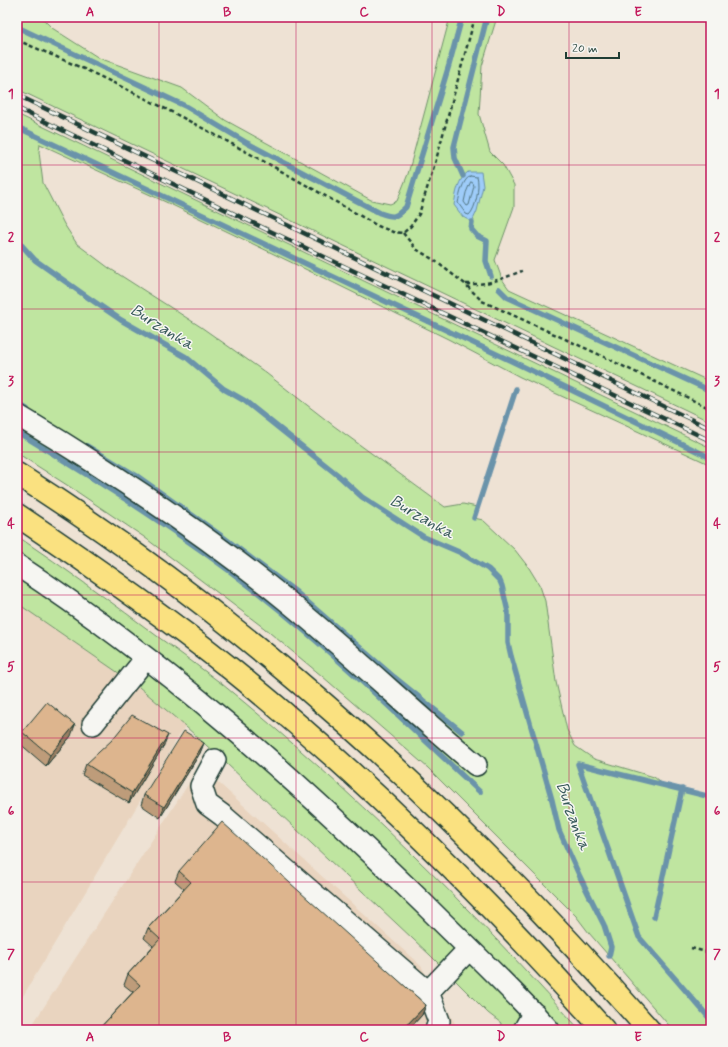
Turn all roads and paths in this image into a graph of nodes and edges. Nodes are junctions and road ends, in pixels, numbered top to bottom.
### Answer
1 (475, 17) edge
2 (17, 40) edge
3 (403, 233) junction
4 (522, 271) dead end
5 (465, 284) junction
6 (711, 409) edge
7 (17, 415) edge
8 (17, 474) edge
9 (17, 515) edge
10 (17, 565) edge
11 (146, 658) junction
12 (93, 724) dead end
13 (216, 760) dead end
14 (476, 765) dead end
15 (691, 948) dead end
16 (469, 949) junction
17 (711, 953) edge
18 (428, 992) junction
19 (530, 1022) edge
20 (436, 1030) edge
21 (549, 1030) edge
22 (604, 1030) edge
23 (649, 1030) edge

1 - 3 path
2 - 3 path
3 - 5 path
4 - 5 path
5 - 6 path
7 - 14 street
8 - 23 highway
9 - 22 highway
10 - 11 street
11 - 12 street
11 - 16 street
13 - 18 street
15 - 17 path
16 - 18 street
16 - 19 street
18 - 20 street
19 - 21 street

